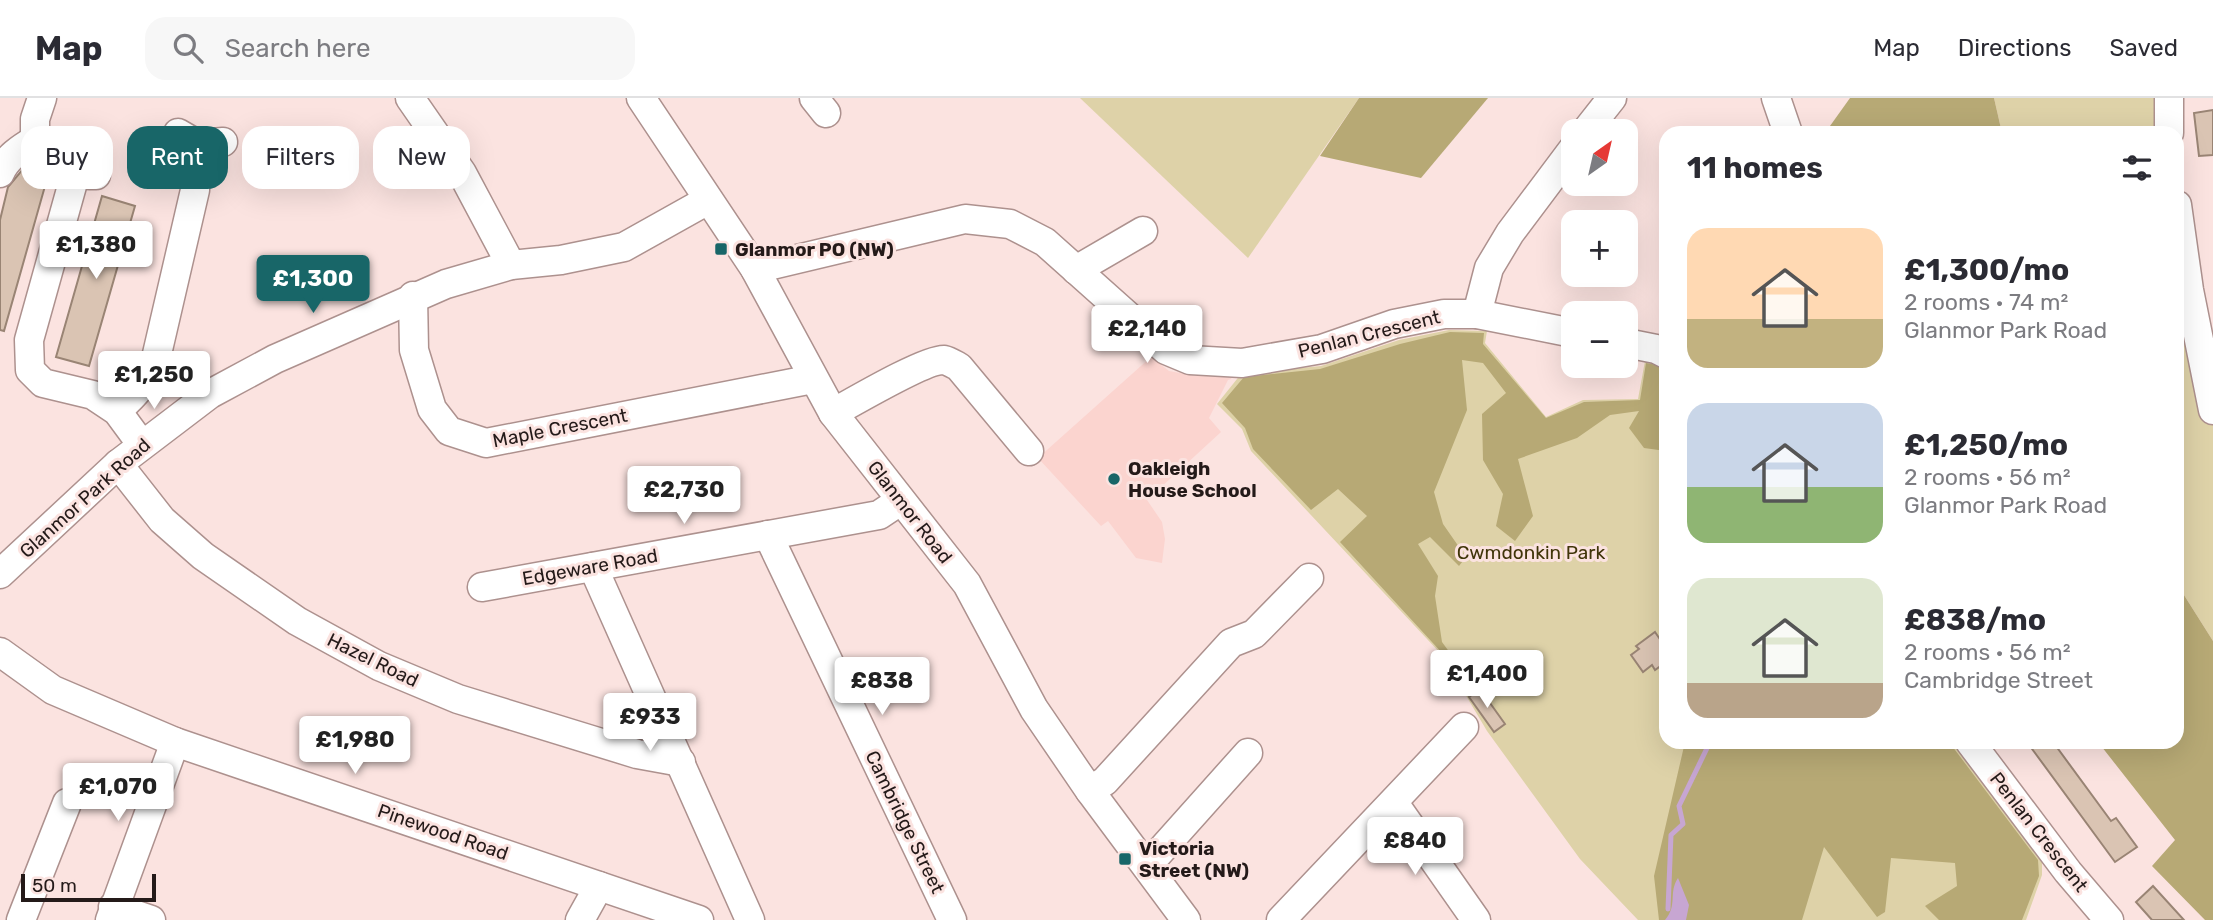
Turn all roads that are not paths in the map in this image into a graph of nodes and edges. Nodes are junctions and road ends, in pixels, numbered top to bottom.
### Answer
1 (42, 98) edge
2 (410, 98) edge
3 (641, 98) edge
4 (1612, 98) edge
5 (1776, 98) edge
6 (2169, 98) edge
7 (1595, 119) edge
8 (35, 126) edge
9 (1786, 126) edge
10 (2169, 126) edge
11 (21, 148) edge
12 (1561, 165) edge
13 (0, 173) edge
14 (81, 189) edge
15 (195, 189) edge
16 (708, 200) junction
17 (1143, 231) dead end
18 (2184, 255) edge
19 (511, 265) junction
20 (755, 269) junction
21 (1076, 270) junction
22 (413, 296) junction
23 (1477, 314) junction
24 (1561, 331) edge
25 (1638, 345) edge
26 (1659, 350) edge
27 (813, 379) junction
28 (2213, 410) edge
29 (117, 411) junction
30 (833, 412) junction
31 (142, 445) junction
32 (1029, 451) dead end
33 (118, 464) junction
34 (900, 501) junction
35 (768, 535) junction
36 (593, 567) junction
37 (0, 574) edge
38 (1309, 578) dead end
39 (482, 587) dead end
40 (0, 652) edge
41 (1464, 727) dead end
42 (175, 742) junction
43 (1975, 749) edge
44 (1248, 753) dead end
45 (681, 762) junction
46 (1090, 791) junction
47 (67, 803) dead end
48 (1394, 803) junction
49 (1147, 866) junction
50 (599, 886) junction
51 (111, 914) edge
52 (21, 920) edge
53 (151, 920) edge
54 (580, 920) edge
55 (699, 920) edge
56 (750, 920) edge
57 (952, 920) edge
58 (1186, 920) edge
59 (1282, 920) edge
60 (1476, 920) edge
61 (2109, 920) edge

1 - 8 street
2 - 19 street
3 - 16 street, Glanmor Road
4 - 7 street
5 - 9 street
6 - 10 street
11 - 13 street
12 - 23 street
14 - 29 street
15 - 29 street
16 - 19 street, Glanmor Park Road
16 - 20 street, Glanmor Road
17 - 21 street
18 - 28 street
19 - 22 street, Glanmor Park Road
20 - 21 street, Penlan Crescent
20 - 27 street, Glanmor Road
21 - 23 street, Penlan Crescent
22 - 27 street, Maple Crescent
22 - 31 street, Glanmor Park Road
23 - 24 street, Penlan Crescent
25 - 26 street
27 - 30 street, Glanmor Road
29 - 31 street
30 - 32 street
30 - 34 street, Glanmor Road
31 - 33 street, Glanmor Park Road
33 - 37 street, Glanmor Park Road
33 - 45 street, Hazel Road
34 - 35 street, Edgeware Road
34 - 46 street, Glanmor Road
35 - 36 street, Edgeware Road
35 - 57 street, Cambridge Street
36 - 39 street, Edgeware Road
36 - 45 street
38 - 46 street
40 - 42 street, Pinewood Road
41 - 48 street
42 - 50 street, Pinewood Road
42 - 51 street
43 - 61 street, Penlan Crescent
44 - 49 street
45 - 56 street
46 - 49 street, Glanmor Road
47 - 52 street
48 - 59 street
48 - 60 street
49 - 58 street, Glanmor Road
50 - 54 street
50 - 55 street, Pinewood Road
51 - 53 street

